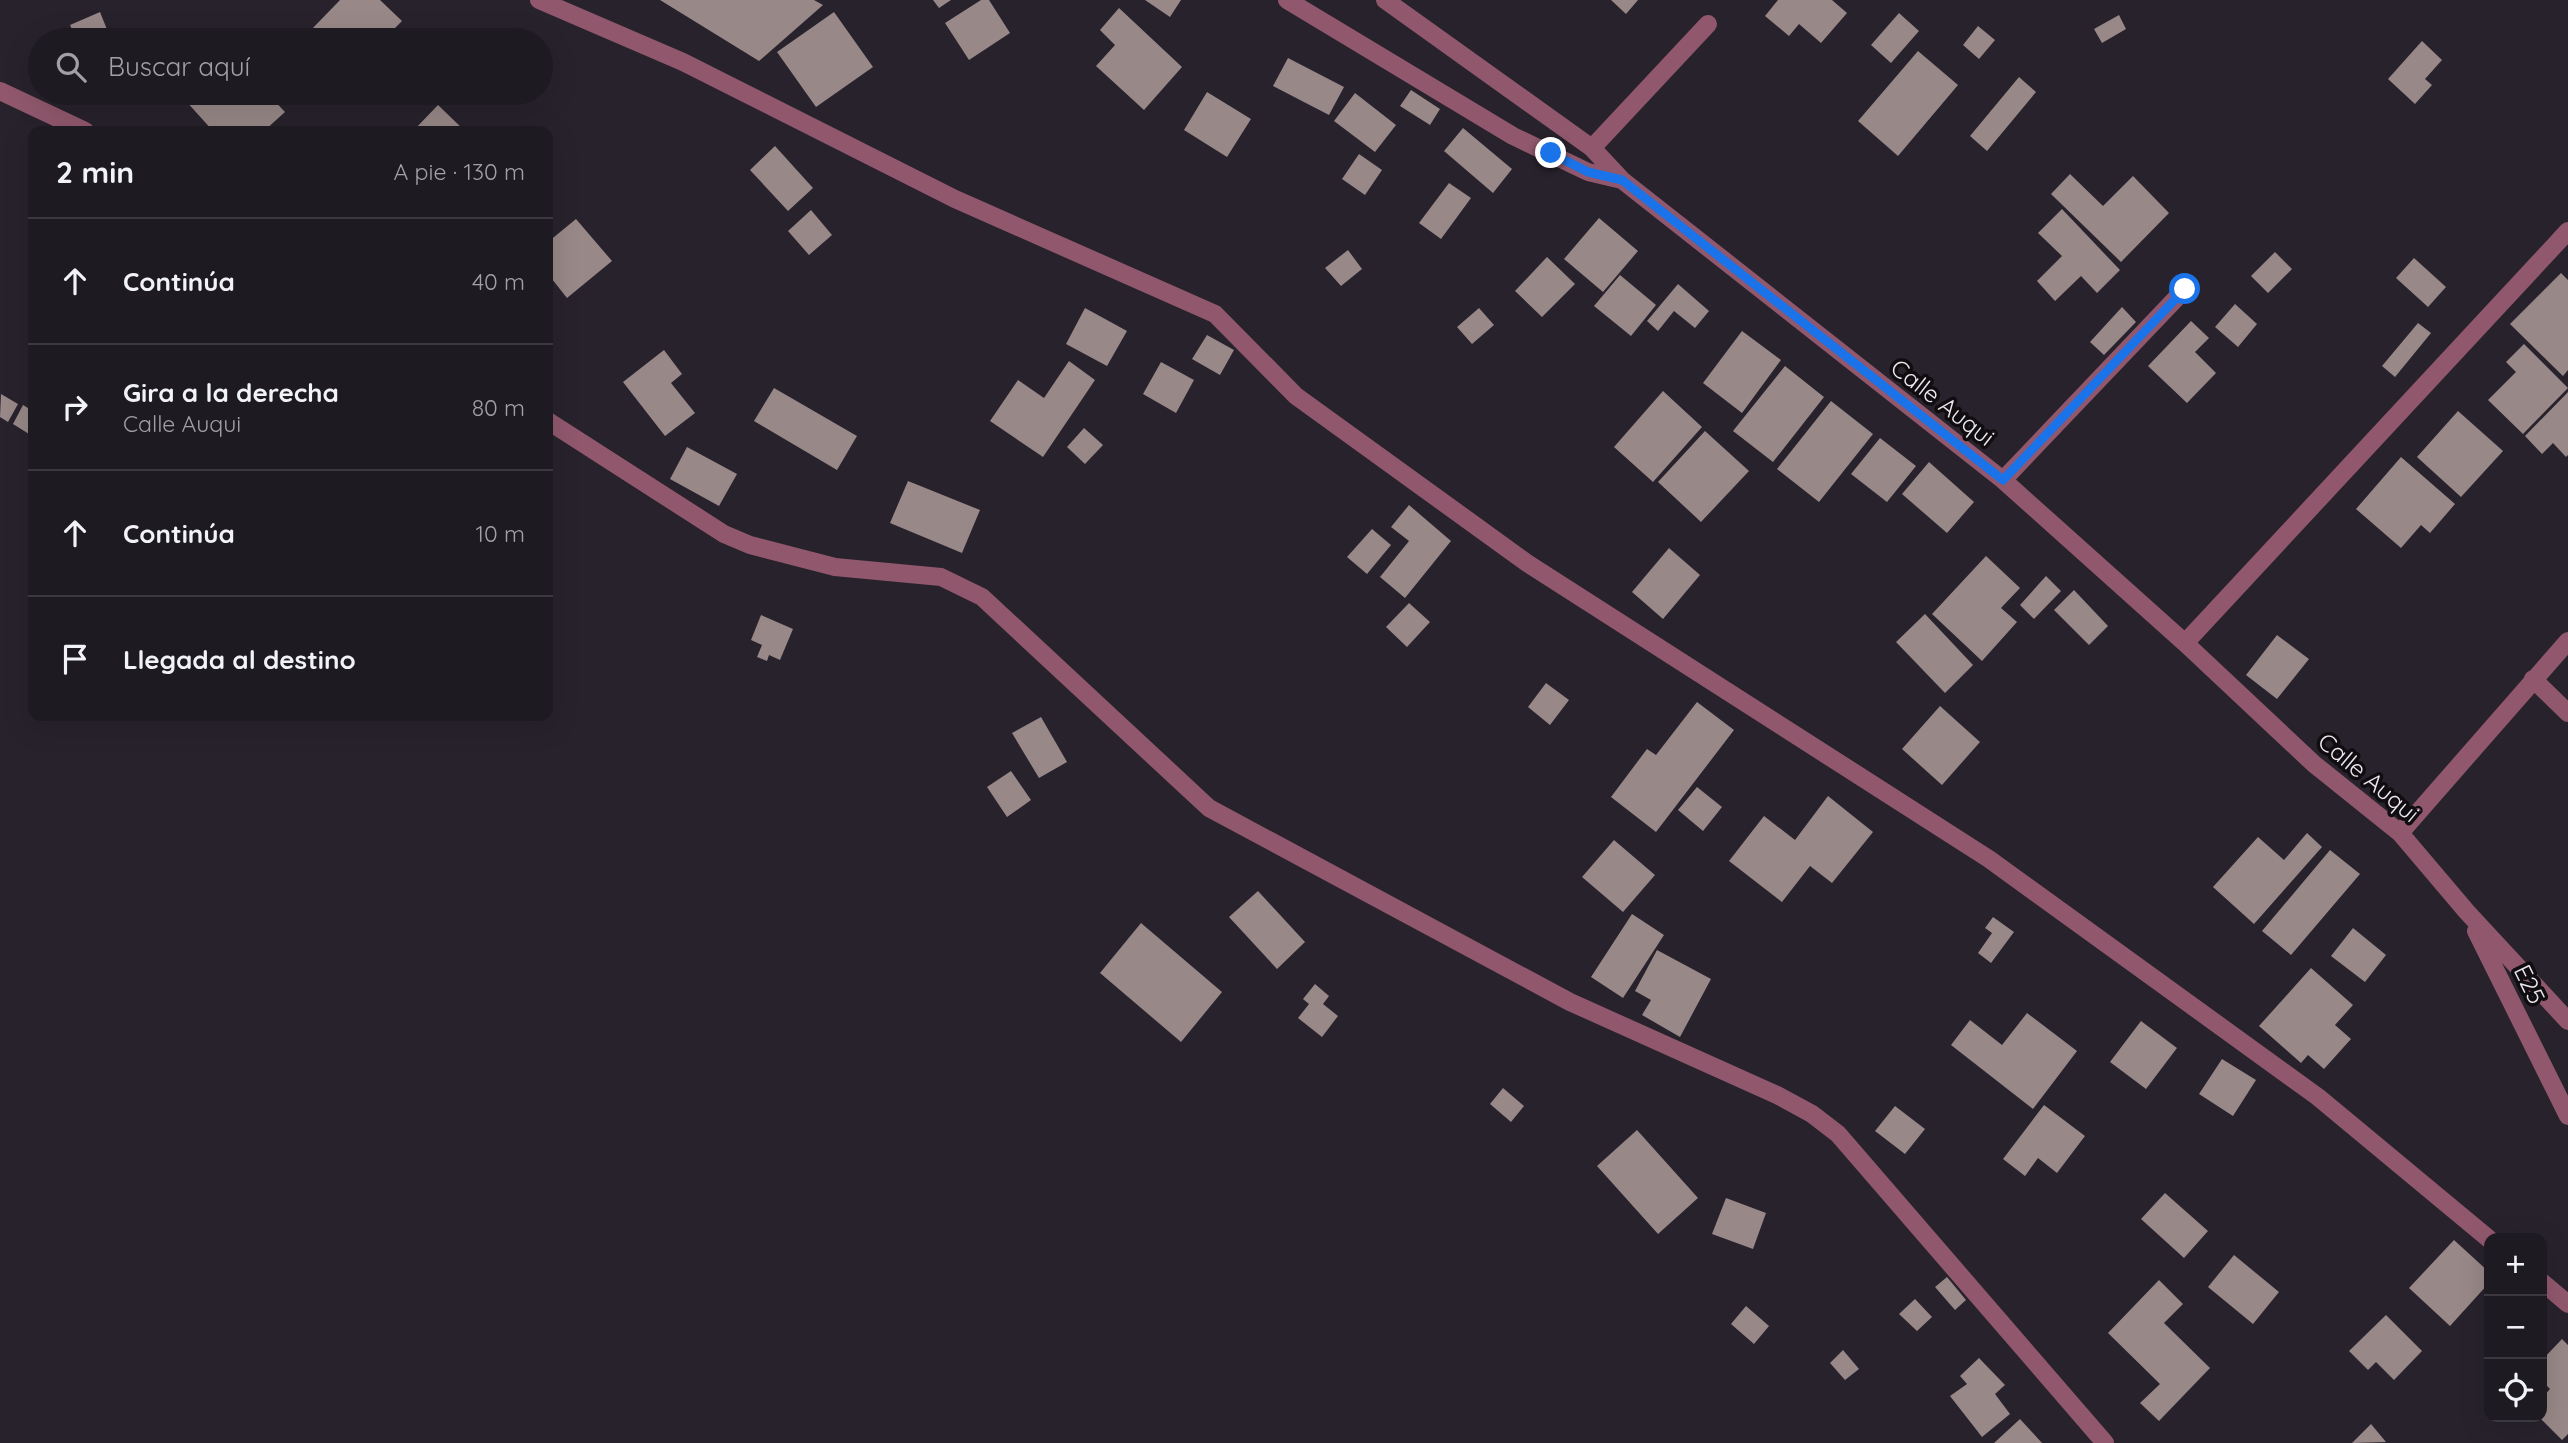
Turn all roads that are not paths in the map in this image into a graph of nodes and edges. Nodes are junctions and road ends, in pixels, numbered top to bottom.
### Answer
1 (538, 0) edge
2 (1287, 0) edge
3 (1385, 0) edge
4 (1708, 24) dead end
5 (0, 91) edge
6 (28, 104) edge
7 (30, 105) edge
8 (74, 126) edge
9 (1592, 148) junction
10 (1622, 180) junction
11 (2568, 230) edge
12 (2185, 289) dead end
13 (553, 424) edge
14 (2003, 480) junction
15 (2568, 641) edge
16 (2185, 643) junction
17 (2533, 679) junction
18 (2568, 713) edge
19 (2400, 833) junction
20 (2467, 912) junction
21 (2568, 1021) edge
22 (2568, 1116) edge
23 (2484, 1235) edge
24 (2547, 1286) edge
25 (2568, 1304) edge
26 (2105, 1443) edge

1 - 23 street
2 - 10 street
3 - 9 street, Calle Auqui
4 - 9 street
5 - 6 street
7 - 8 street
9 - 10 street, Calle Auqui
10 - 14 street, Calle Auqui
11 - 16 street
12 - 14 street
13 - 26 street
14 - 16 street, Calle Auqui
15 - 17 street
16 - 19 street, Calle Auqui
17 - 18 street
17 - 19 street
19 - 20 street, Calle Auqui
20 - 21 street
20 - 22 street, E25
24 - 25 street

